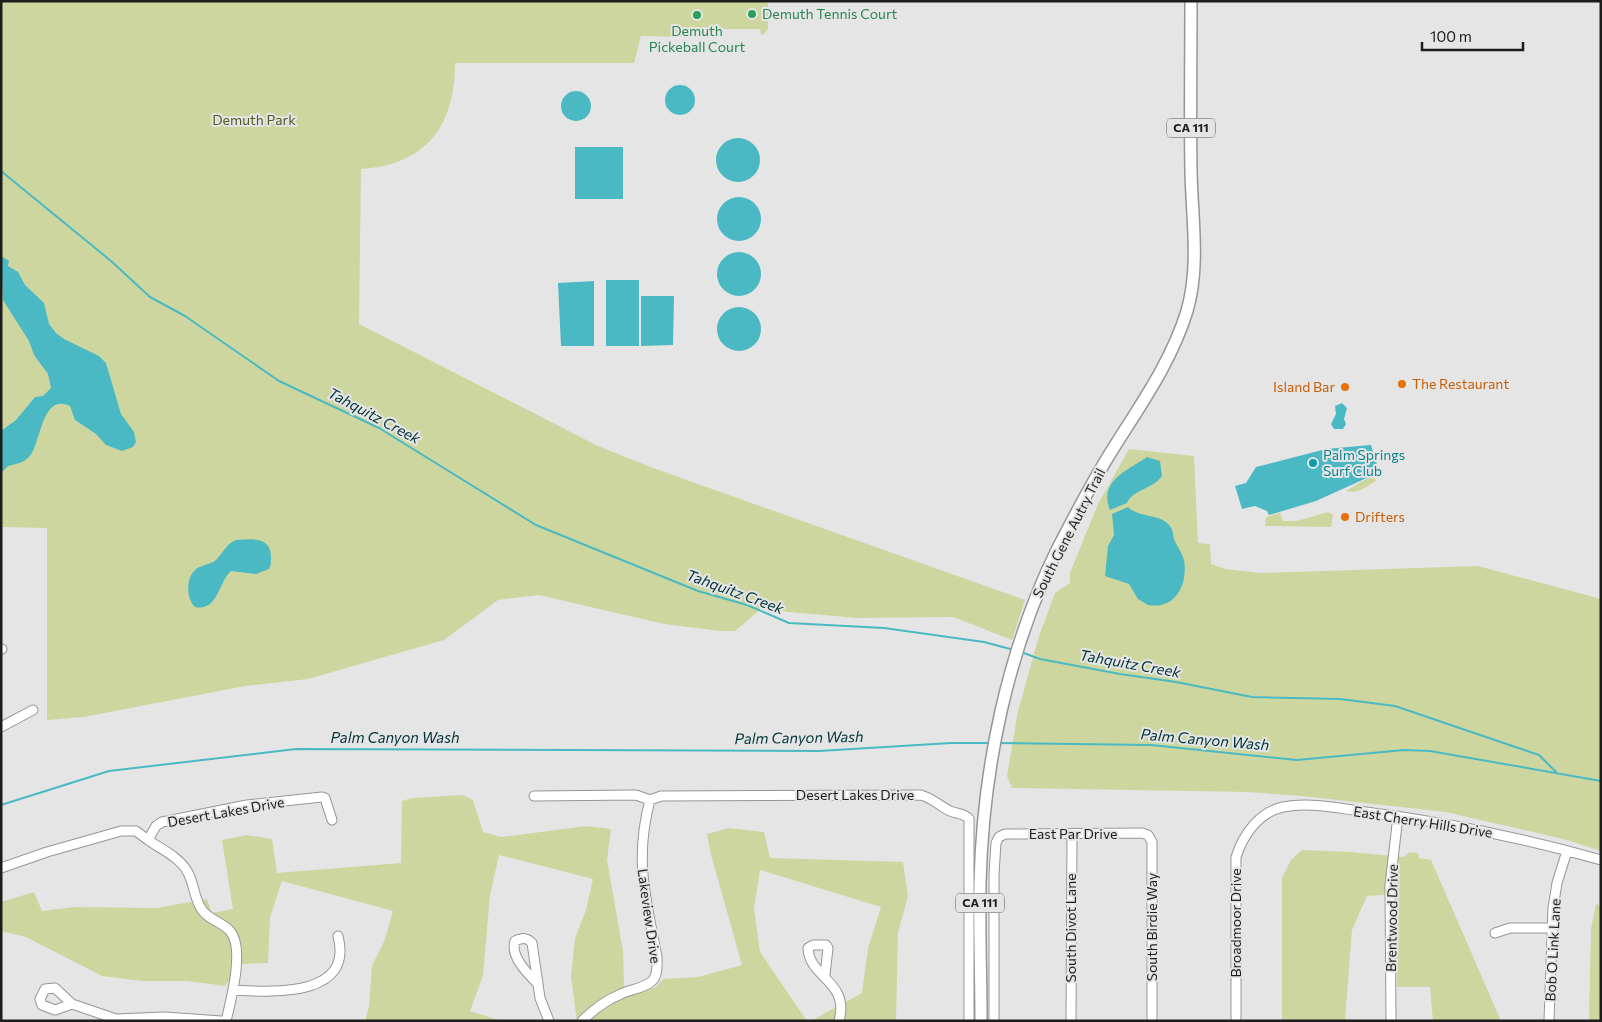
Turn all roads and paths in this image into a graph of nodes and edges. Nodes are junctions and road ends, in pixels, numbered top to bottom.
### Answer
1 (1191, 1) edge
2 (33, 710) dead end
3 (1, 727) edge
4 (534, 796) dead end
5 (650, 800) junction
6 (1398, 816) junction
7 (332, 820) dead end
8 (1250, 828) joint
9 (1072, 834) junction
10 (1148, 835) joint
11 (148, 840) junction
12 (1567, 850) junction
13 (1601, 860) edge
14 (1, 868) edge
15 (1553, 928) junction
16 (1495, 933) dead end
17 (338, 936) dead end
18 (825, 975) dead end
19 (537, 983) dead end
20 (234, 990) junction
21 (72, 1004) dead end
22 (221, 1021) edge
23 (226, 1021) edge
24 (549, 1021) edge
25 (582, 1021) edge
26 (839, 1021) edge
27 (969, 1021) edge
28 (981, 1021) edge
29 (994, 1021) edge
30 (1071, 1021) edge
31 (1152, 1021) edge
32 (1236, 1021) edge
33 (1391, 1021) edge
34 (1549, 1021) edge

1 - 28 main road, South Gene Autry Trail / CA 111
2 - 3 street
4 - 5 street, Desert Lakes Drive
5 - 25 street, Lakeview Drive
5 - 27 street, Desert Lakes Drive
6 - 8 street, East Cherry Hills Drive
6 - 12 street, East Cherry Hills Drive
6 - 33 street, Brentwood Drive
7 - 11 street, Desert Lakes Drive
8 - 32 street, Broadmoor Drive
9 - 10 street, East Par Drive
9 - 29 street, East Par Drive
9 - 30 street, South Divot Lane
10 - 31 street, South Birdie Way
11 - 14 street
11 - 20 street
12 - 13 street, East Cherry Hills Drive
12 - 15 street, Bob O Link Lane
15 - 16 street
15 - 34 street, Bob O Link Lane
17 - 20 street
18 - 26 street
19 - 24 street
20 - 23 street
21 - 22 street

